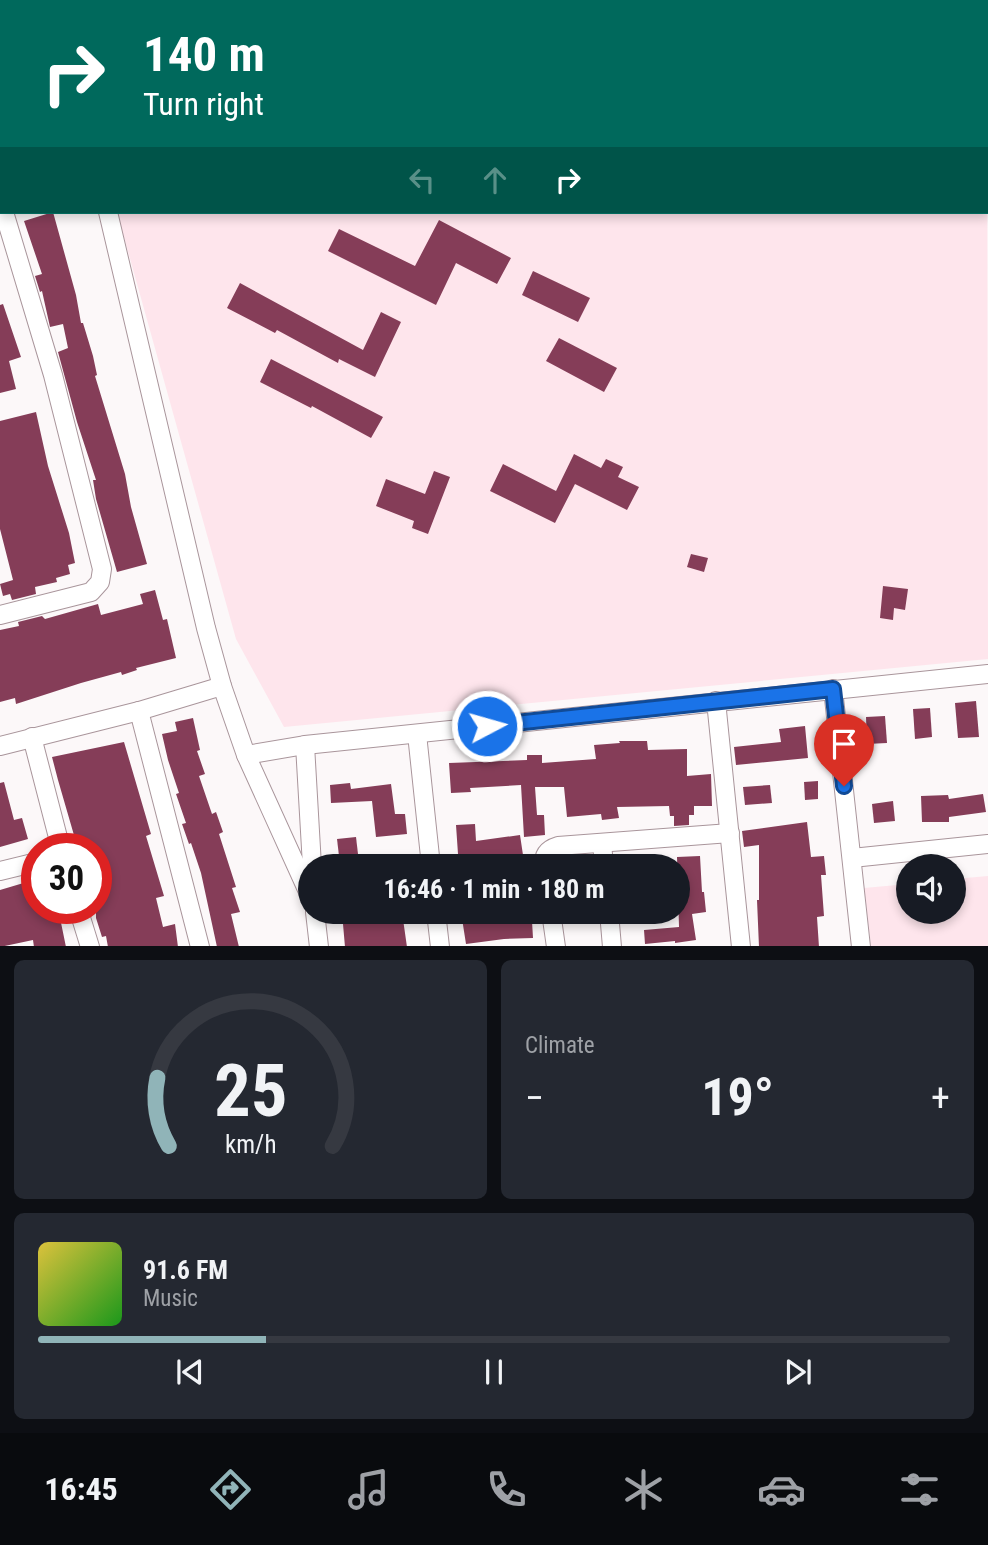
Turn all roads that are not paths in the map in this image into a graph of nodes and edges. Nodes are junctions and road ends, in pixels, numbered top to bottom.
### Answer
1 (5, 214) edge
2 (108, 214) edge
3 (2, 609) edge
4 (988, 674) edge
5 (222, 686) junction
6 (833, 689) junction
7 (716, 701) junction
8 (139, 711) junction
9 (417, 734) junction
10 (32, 737) junction
11 (305, 745) junction
12 (0, 746) edge
13 (246, 755) junction
14 (57, 833) edge
15 (730, 833) junction
16 (601, 843) junction
17 (988, 844) edge
18 (311, 854) edge
19 (430, 854) edge
20 (547, 854) edge
21 (602, 854) edge
22 (852, 859) junction
23 (21, 866) edge
24 (298, 870) edge
25 (0, 871) edge
26 (83, 924) edge
27 (316, 924) edge
28 (437, 924) edge
29 (553, 924) edge
30 (609, 924) edge
31 (90, 946) edge
32 (200, 946) edge
33 (319, 946) edge
34 (440, 946) edge
35 (556, 946) edge
36 (612, 946) edge
37 (741, 946) edge
38 (860, 946) edge

1 - 3 street
2 - 5 street
4 - 6 street
5 - 8 street
5 - 13 street
6 - 7 street
6 - 22 street
7 - 9 street
7 - 15 street
8 - 10 street
8 - 32 street
9 - 11 street
9 - 19 street
10 - 12 street
10 - 14 street
11 - 13 street
11 - 18 street
13 - 24 street
15 - 16 street
15 - 37 street
16 - 20 street
16 - 21 street
17 - 22 street
22 - 38 street
23 - 25 street
26 - 31 street
27 - 33 street
28 - 34 street
29 - 35 street
30 - 36 street

